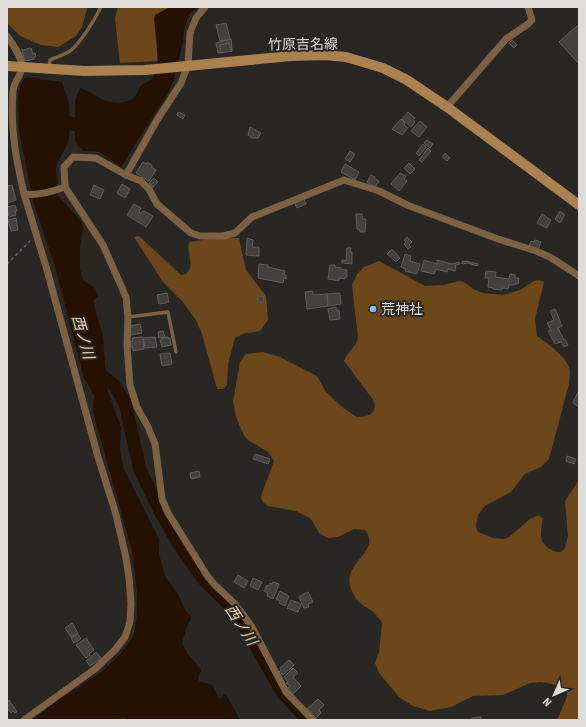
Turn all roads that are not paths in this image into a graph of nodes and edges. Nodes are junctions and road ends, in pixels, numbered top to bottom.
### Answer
1 (101, 7) edge
2 (205, 7) edge
3 (528, 7) edge
4 (7, 36) edge
5 (7, 66) edge
6 (186, 66) junction
7 (22, 67) junction
8 (49, 69) junction
9 (446, 108) junction
10 (126, 175) junction
11 (61, 188) junction
12 (27, 195) junction
13 (579, 205) edge
14 (579, 276) edge
15 (128, 317) junction
16 (176, 352) dead end
17 (24, 720) edge
18 (313, 720) edge

1 - 8 lane
2 - 6 street
3 - 9 street
4 - 7 street
5 - 7 main road, 竹原吉名線
6 - 8 main road, 竹原吉名線
6 - 9 main road, 竹原吉名線
6 - 10 street
7 - 8 main road, 竹原吉名線
7 - 12 street
9 - 13 main road, 竹原吉名線
10 - 11 street
10 - 14 street
11 - 12 street
11 - 15 street
12 - 17 street
15 - 16 lane
15 - 18 street

